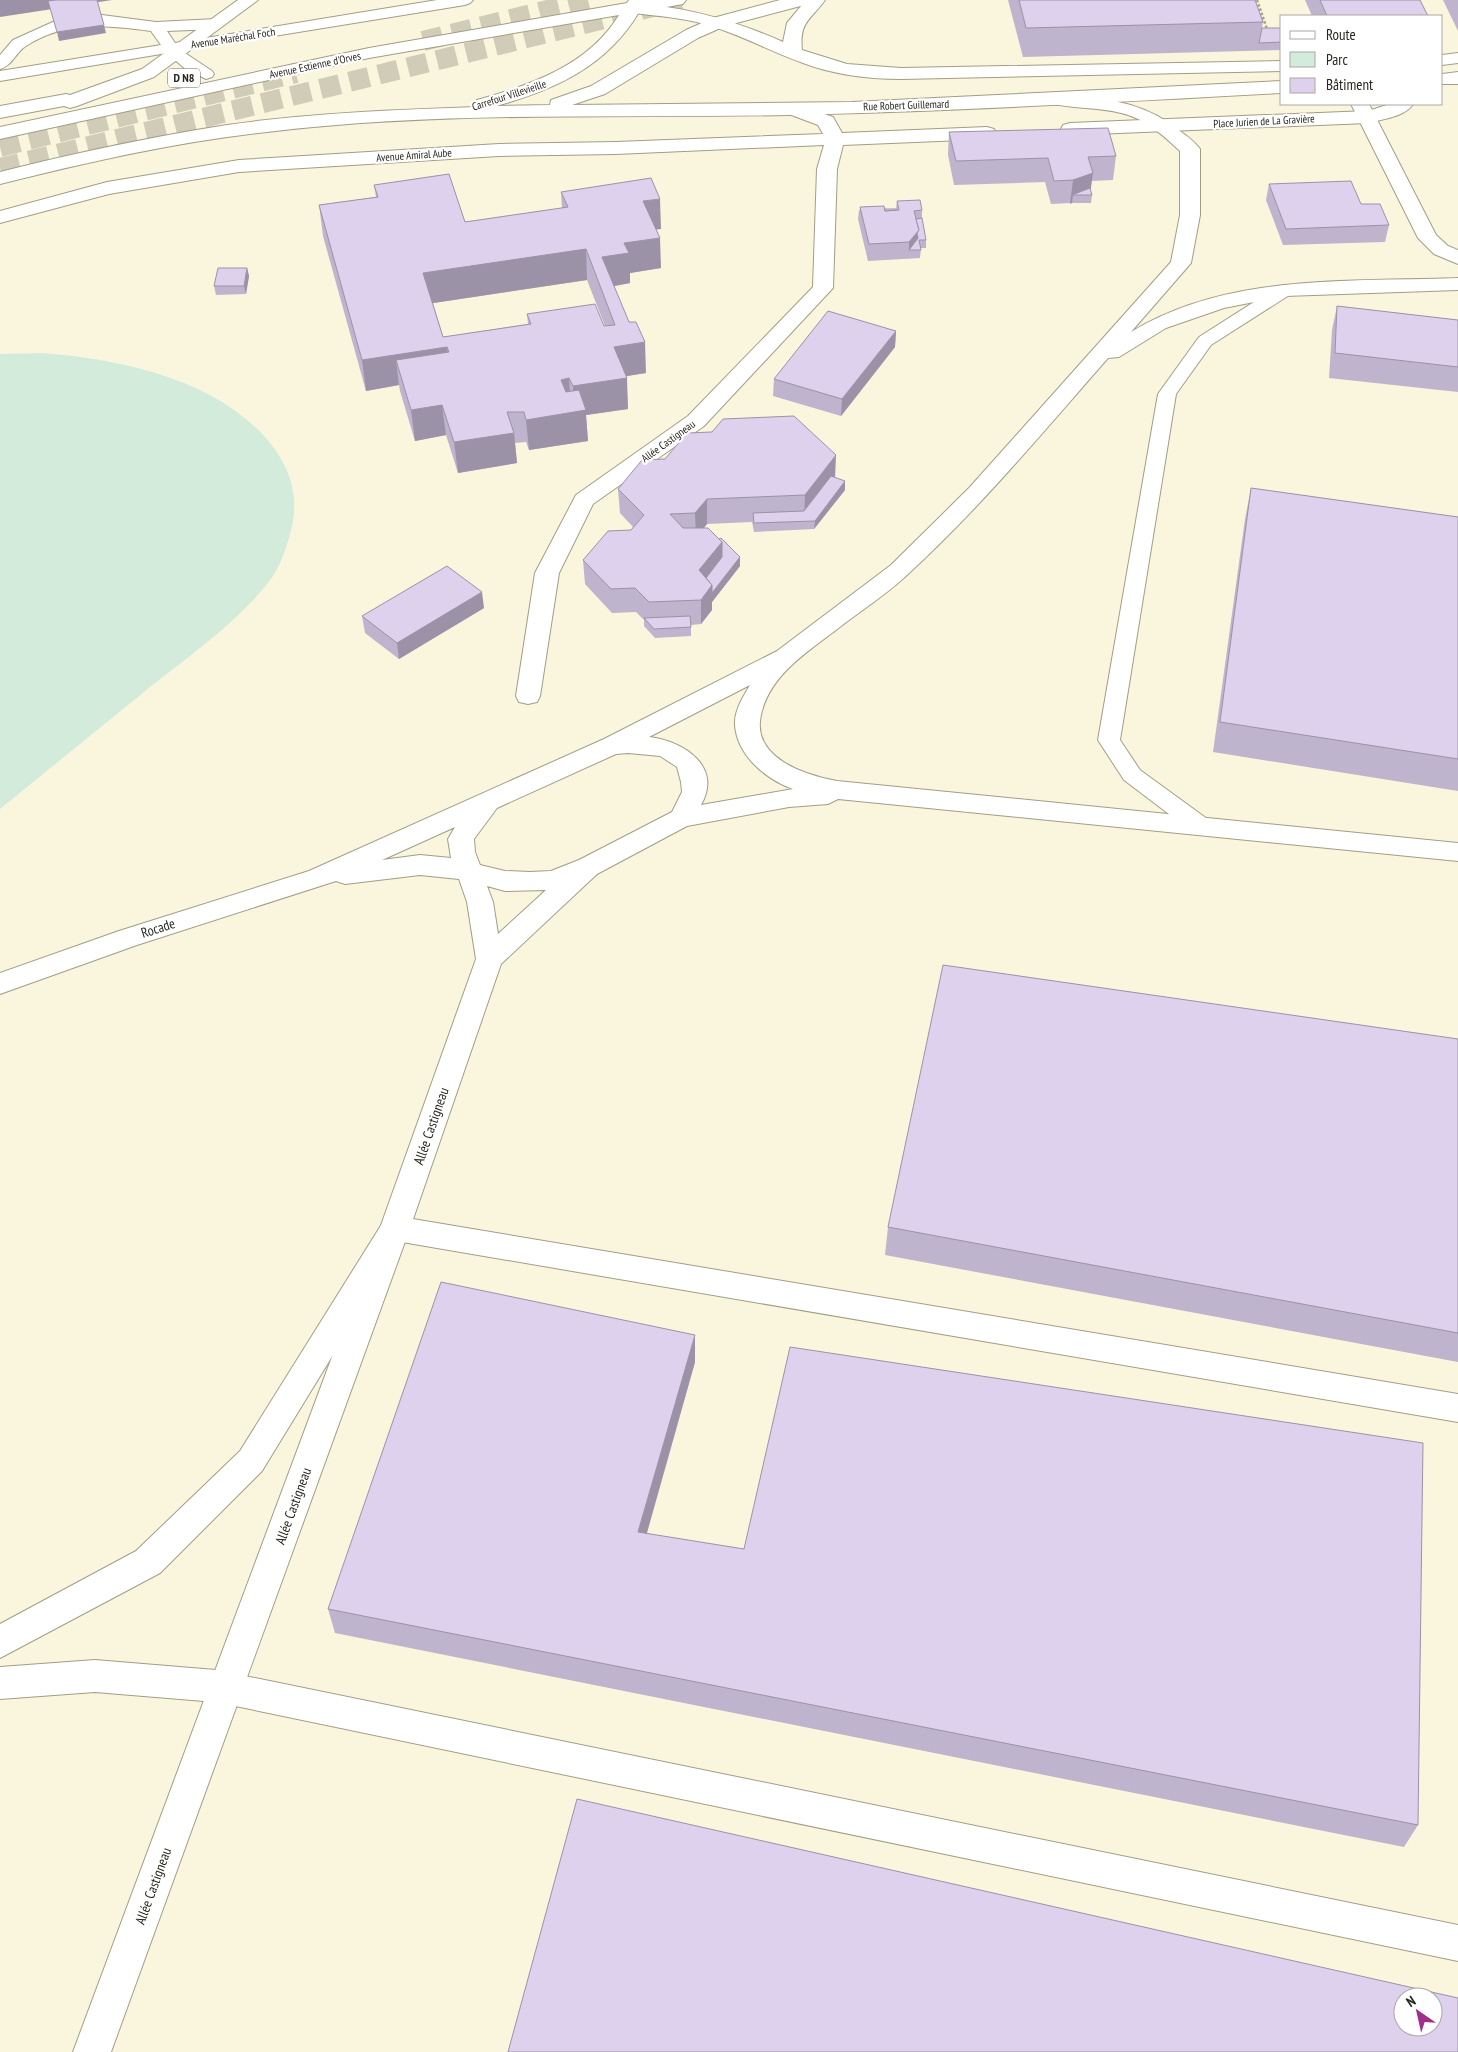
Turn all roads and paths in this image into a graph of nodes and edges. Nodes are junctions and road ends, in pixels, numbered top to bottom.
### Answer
1 (249, 0) edge
2 (465, 0) edge
3 (676, 0) edge
4 (802, 0) edge
5 (816, 0) edge
6 (1256, 0) edge
7 (635, 4) edge
8 (719, 22) junction
9 (216, 24) junction
10 (156, 27) junction
11 (1270, 35) edge
12 (178, 50) junction
13 (793, 52) junction
14 (368, 53) junction
15 (1458, 58) edge
16 (1443, 60) edge
17 (0, 64) edge
18 (1280, 66) edge
19 (206, 74) junction
20 (0, 76) edge
21 (1280, 88) edge
22 (93, 95) junction
23 (1056, 99) junction
24 (1402, 105) edge
25 (793, 108) junction
26 (1364, 110) edge
27 (0, 112) edge
28 (530, 112) junction
29 (446, 113) junction
30 (0, 125) edge
31 (1160, 126) junction
32 (1052, 130) edge
33 (1002, 132) edge
34 (0, 133) edge
35 (835, 138) junction
36 (0, 178) edge
37 (0, 217) edge
38 (1458, 258) edge
39 (1458, 284) edge
40 (1285, 290) junction
41 (1090, 366) junction
42 (785, 657) junction
43 (528, 696) dead end
44 (613, 745) junction
45 (855, 793) junction
46 (488, 802) junction
47 (681, 818) junction
48 (1202, 826) junction
49 (1458, 852) edge
50 (588, 867) junction
51 (469, 871) junction
52 (318, 878) junction
53 (489, 959) junction
54 (0, 984) edge
55 (395, 1228) junction
56 (1458, 1408) edge
57 (0, 1642) edge
58 (0, 1683) edge
59 (226, 1689) junction
60 (1458, 1943) edge
61 (92, 2052) edge

1 - 9 street
2 - 12 lane, Avenue Maréchal Foch
3 - 7 street
4 - 8 street, Carrefour Villevieille
5 - 13 street
6 - 11 path
7 - 8 street
7 - 14 street, Avenue Estienne d'Orves
7 - 29 street, Carrefour Villevieille
8 - 13 street
8 - 28 street, Carrefour Villevieille
9 - 10 lane
9 - 12 street
10 - 12 lane
10 - 17 lane
12 - 19 lane
12 - 20 lane, Avenue Maréchal Foch
12 - 22 street
13 - 18 street
14 - 19 street, D N8
14 - 34 street, Avenue Estienne d'Orves
15 - 16 street
19 - 22 street, D N8
21 - 23 street, Rue Robert Guillemard
22 - 27 street, D N8
22 - 30 street
23 - 25 street, Rue Robert Guillemard
23 - 31 street
24 - 26 street, Place Jurien de La Gravière
25 - 28 street, Rue Robert Guillemard
25 - 35 street
26 - 31 street, Place Jurien de La Gravière
26 - 38 street
28 - 29 street
29 - 36 street
31 - 32 street
31 - 41 street
33 - 35 street
35 - 37 street, Avenue Amiral Aube
35 - 43 street, Allée Castigneau
39 - 40 street
40 - 41 street
40 - 48 lane
41 - 42 street
42 - 44 street
42 - 45 street
44 - 46 street
44 - 47 street
45 - 47 street
45 - 48 street
46 - 51 street
46 - 52 street
47 - 50 street
48 - 49 street
50 - 51 street
50 - 53 street
51 - 52 street
51 - 53 street
52 - 54 street, Rocade
53 - 55 street, Allée Castigneau
55 - 56 street
55 - 57 street
55 - 59 street, Allée Castigneau
58 - 59 street
59 - 60 street
59 - 61 street, Allée Castigneau

